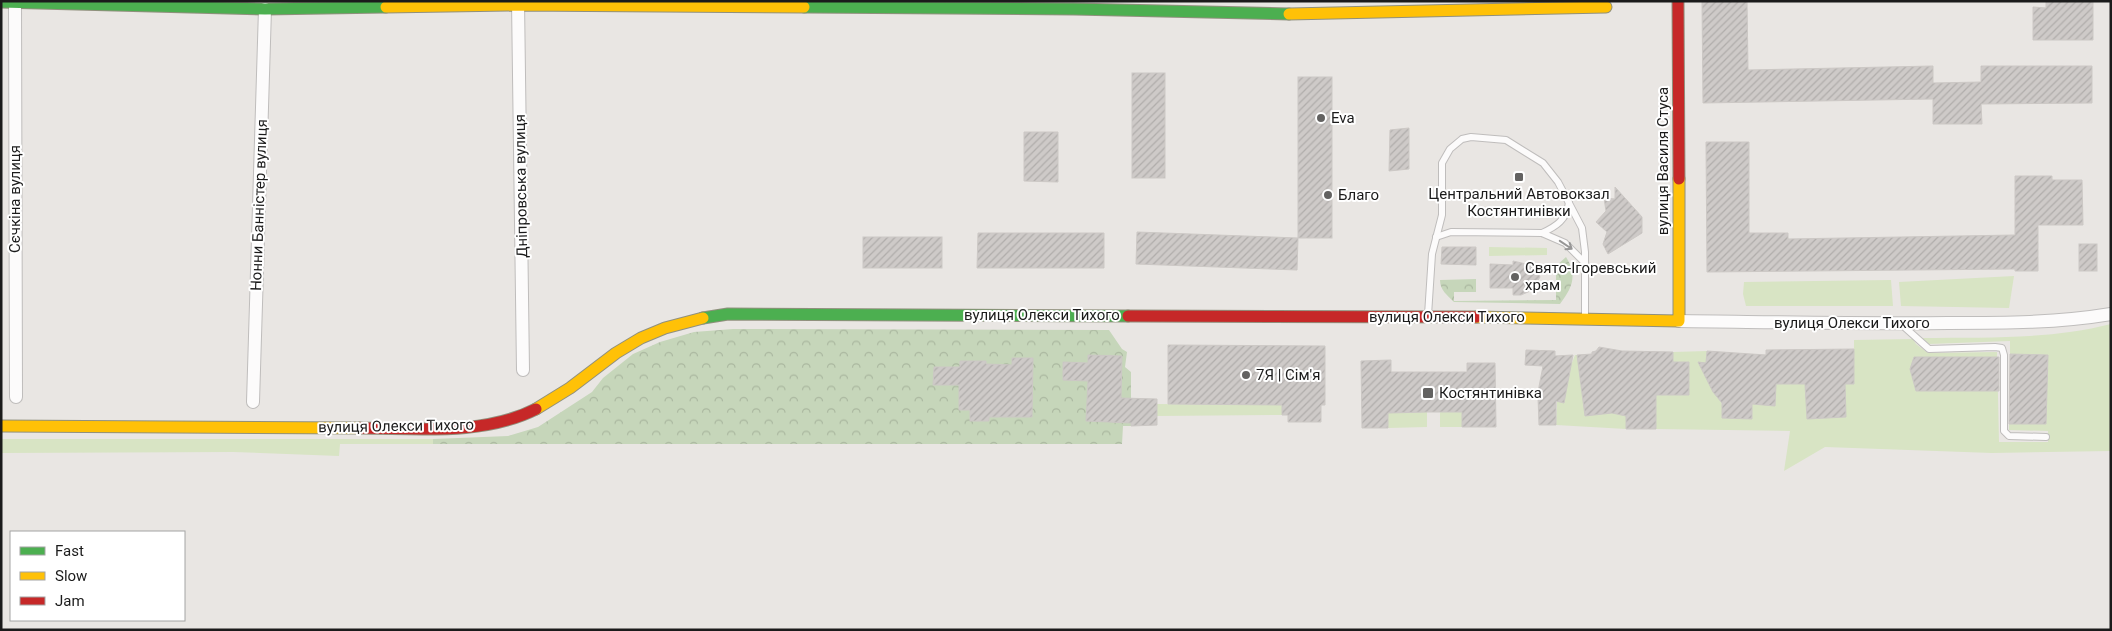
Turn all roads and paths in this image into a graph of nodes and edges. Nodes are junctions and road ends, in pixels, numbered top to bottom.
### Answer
1 (1678, 1) edge
2 (1, 2) edge
3 (15, 2) edge
4 (518, 3) edge
5 (1074, 5) edge
6 (1606, 7) dead end
7 (264, 9) junction
8 (1570, 202) junction
9 (1542, 233) junction
10 (1436, 237) junction
11 (1586, 264) junction
12 (2111, 314) edge
13 (1428, 317) junction
14 (1586, 319) junction
15 (1679, 321) junction
16 (1901, 324) junction
17 (523, 370) dead end
18 (16, 397) dead end
19 (254, 402) dead end
20 (1, 426) edge
21 (2046, 437) dead end

1 - 15 main road, вулиця Василя Стуса
2 - 3 main road
3 - 7 main road
3 - 18 street, Сєчкіна вулиця
4 - 5 main road
4 - 7 main road
4 - 17 street, Дніпровська вулиця
5 - 6 main road
7 - 19 street, Нонни Банністер вулиця
8 - 9 lane
8 - 10 lane
8 - 11 lane
9 - 10 lane
9 -> 11 lane
10 - 13 lane
11 - 14 lane
12 - 16 street, вулиця Олекси Тихого
13 - 14 main road, вулиця Олекси Тихого
13 - 20 main road, вулиця Олекси Тихого
14 - 15 main road, вулиця Олекси Тихого
15 - 16 street, вулиця Олекси Тихого
16 - 21 lane

